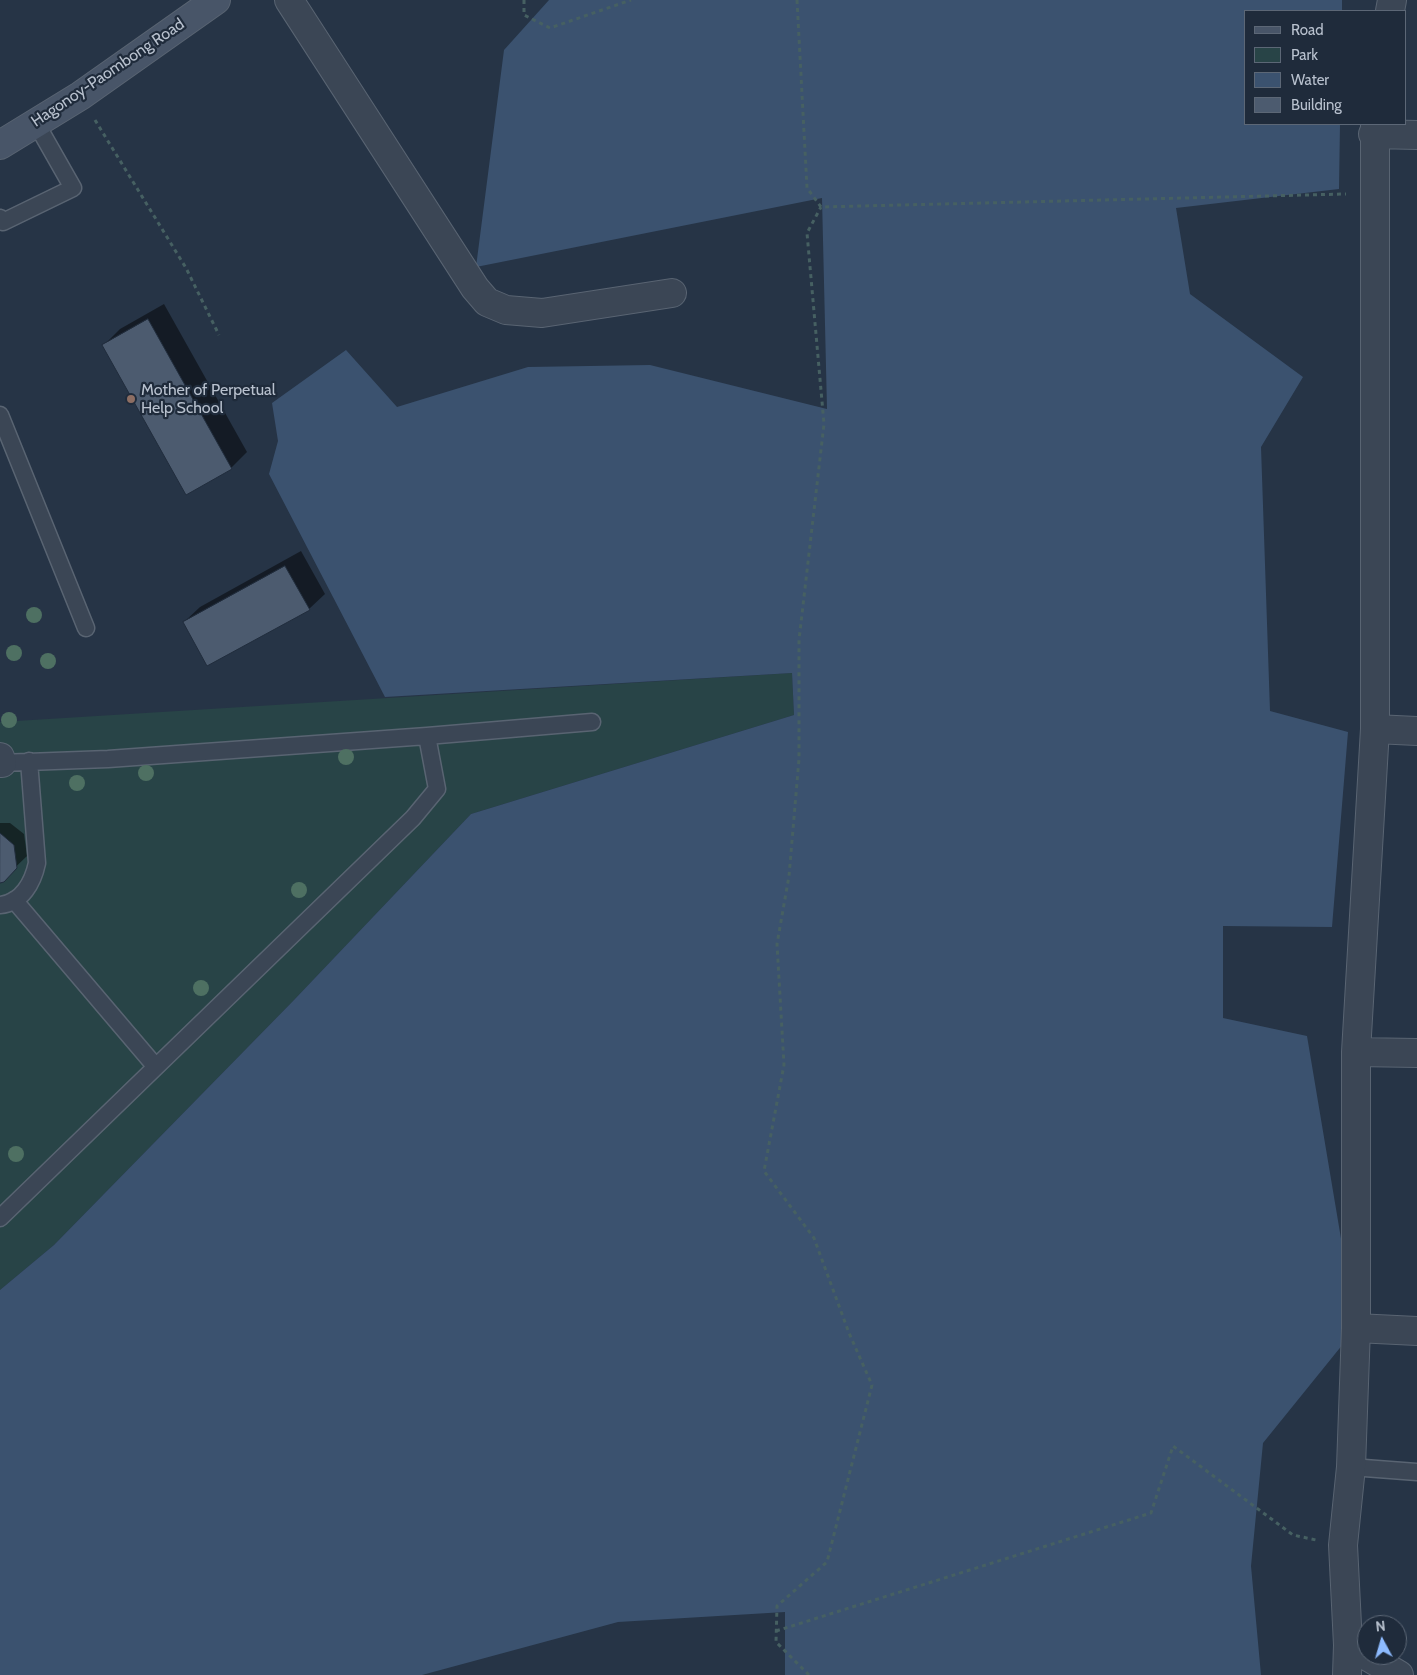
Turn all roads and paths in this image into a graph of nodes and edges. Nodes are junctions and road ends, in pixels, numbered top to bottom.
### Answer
1 (216, 0) edge
2 (289, 0) edge
3 (524, 0) edge
4 (631, 0) edge
5 (797, 0) edge
6 (80, 96) junction
7 (36, 122) junction
8 (1374, 129) edge
9 (1417, 136) edge
10 (0, 145) edge
11 (1373, 193) junction
12 (821, 207) junction
13 (0, 218) edge
14 (672, 293) dead end
15 (219, 335) dead end
16 (0, 415) edge
17 (86, 628) dead end
18 (592, 722) dead end
19 (1375, 729) junction
20 (1417, 731) edge
21 (427, 736) junction
22 (1, 761) edge
23 (29, 761) junction
24 (7, 903) edge
25 (1356, 1052) junction
26 (1417, 1053) edge
27 (156, 1067) junction
28 (0, 1218) edge
29 (1356, 1328) junction
30 (1417, 1331) edge
31 (1351, 1467) junction
32 (1417, 1472) edge
33 (1343, 1545) junction
34 (776, 1631) junction
35 (1348, 1645) junction
36 (809, 1675) edge
37 (1347, 1675) edge
38 (1399, 1675) edge

1 - 6 main road, Hagonoy-Paombong Road
2 - 14 street
3 - 4 path
5 - 12 path
6 - 7 main road, Hagonoy-Paombong Road
6 - 15 path
7 - 10 main road, Hagonoy-Paombong Road
7 - 13 lane
8 - 9 street
8 - 11 street
11 - 12 path
11 - 19 street
12 - 34 path
16 - 17 lane
18 - 21 lane
19 - 20 street
19 - 25 street
21 - 23 lane
21 - 27 lane
22 - 23 lane
23 - 24 lane
24 - 27 lane
25 - 26 street
25 - 29 street
27 - 28 lane
29 - 30 street
29 - 31 street
31 - 32 lane
31 - 33 street
33 - 34 path
33 - 35 street
34 - 36 path
35 - 37 street
35 - 38 street

